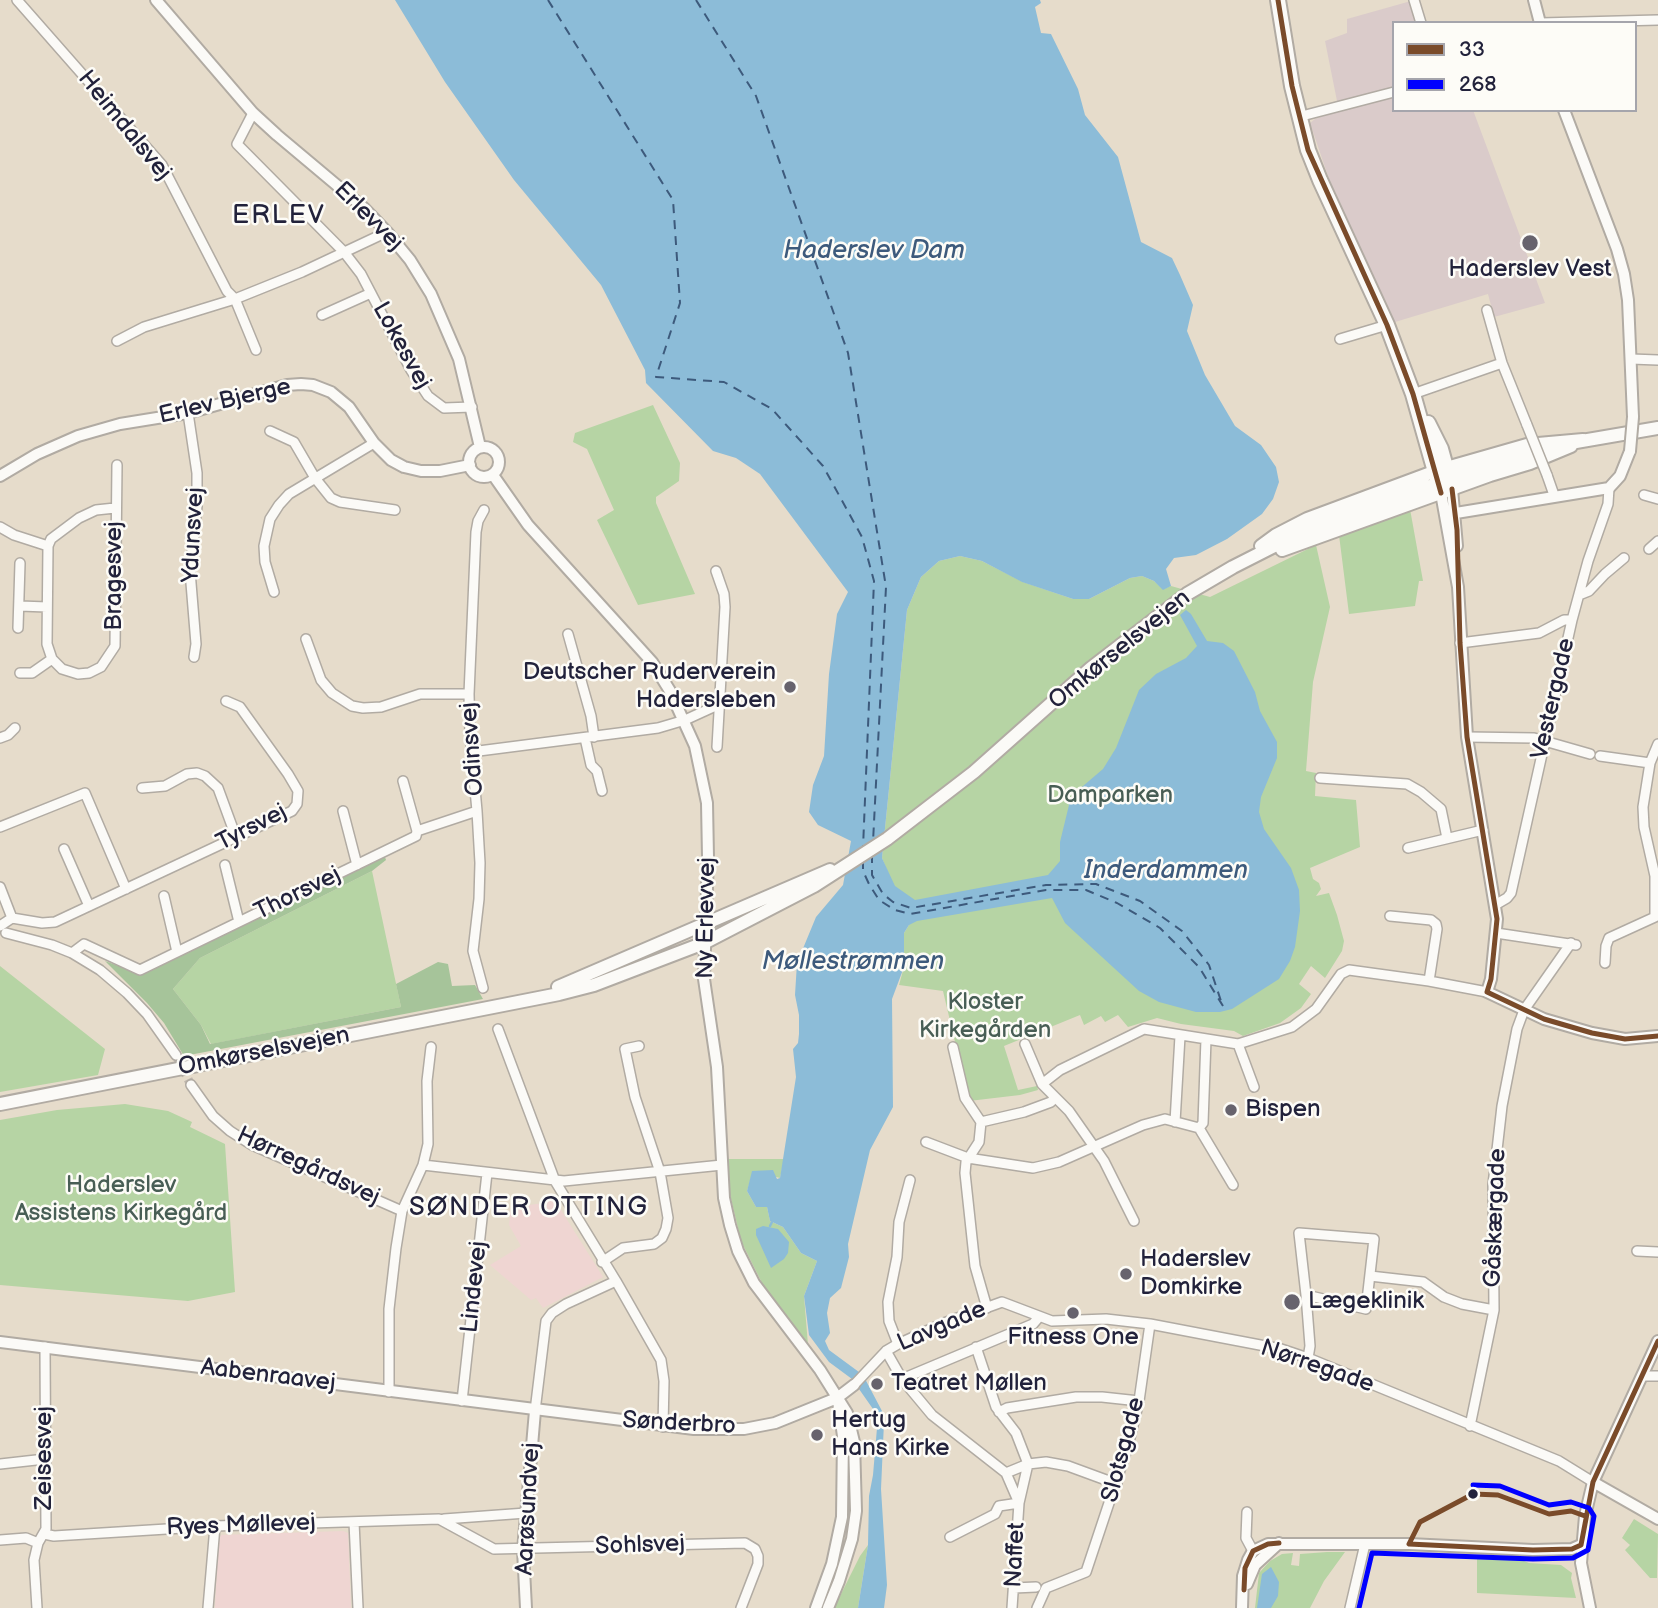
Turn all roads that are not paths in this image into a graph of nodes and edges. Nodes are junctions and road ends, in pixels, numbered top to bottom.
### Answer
1 (17, 0) edge
2 (156, 0) edge
3 (1278, 0) edge
4 (1414, 0) edge
5 (1534, 0) edge
6 (1658, 20) edge
7 (1420, 21) edge
8 (1539, 21) edge
9 (1619, 21) edge
10 (1392, 93) edge
11 (1565, 112) edge
12 (253, 113) junction
13 (1298, 117) junction
14 (387, 232) junction
15 (344, 252) junction
16 (371, 293) junction
17 (235, 299) junction
18 (1488, 310) dead end
19 (322, 315) dead end
20 (1387, 325) junction
21 (1340, 339) dead end
22 (117, 341) dead end
23 (256, 349) dead end
24 (1631, 359) junction
25 (1658, 360) edge
26 (1502, 363) junction
27 (1413, 394) junction
28 (472, 407) junction
29 (188, 413) junction
30 (1658, 428) edge
31 (270, 431) dead end
32 (1583, 440) junction
33 (374, 443) junction
34 (480, 447) junction
35 (117, 465) dead end
36 (470, 465) junction
37 (493, 475) junction
38 (0, 477) edge
39 (315, 478) junction
40 (1444, 481) junction
41 (1609, 488) junction
42 (1555, 495) junction
43 (1644, 495) dead end
44 (1658, 499) edge
45 (115, 508) junction
46 (395, 510) dead end
47 (484, 510) dead end
48 (1456, 513) junction
49 (0, 527) edge
50 (1658, 541) edge
51 (48, 546) junction
52 (1457, 547) junction
53 (1649, 549) dead end
54 (1624, 558) dead end
55 (20, 563) dead end
56 (1233, 568) junction
57 (716, 571) dead end
58 (1458, 587) junction
59 (274, 592) dead end
60 (1579, 595) junction
61 (20, 606) junction
62 (47, 607) junction
63 (1572, 620) junction
64 (18, 628) dead end
65 (568, 634) dead end
66 (306, 639) dead end
67 (1460, 643) junction
68 (194, 657) dead end
69 (52, 659) junction
70 (20, 673) dead end
71 (469, 694) junction
72 (226, 701) dead end
73 (720, 704) junction
74 (685, 720) junction
75 (15, 727) dead end
76 (1467, 737) junction
77 (0, 738) edge
78 (590, 738) junction
79 (1544, 741) junction
80 (1658, 744) edge
81 (717, 747) dead end
82 (471, 752) junction
83 (1650, 763) junction
84 (1320, 778) dead end
85 (403, 781) dead end
86 (142, 788) dead end
87 (602, 791) dead end
88 (342, 811) dead end
89 (477, 811) junction
90 (0, 827) edge
91 (1483, 830) junction
92 (417, 831) junction
93 (236, 837) junction
94 (1447, 838) junction
95 (1408, 848) dead end
96 (64, 849) dead end
97 (225, 865) dead end
98 (357, 865) junction
99 (841, 867) junction
100 (0, 887) edge
101 (126, 889) junction
102 (777, 891) junction
103 (164, 896) dead end
104 (1495, 905) junction
105 (89, 906) junction
106 (1390, 916) dead end
107 (12, 918) junction
108 (1656, 920) edge
109 (239, 922) junction
110 (704, 924) junction
111 (2, 931) edge
112 (1496, 933) junction
113 (704, 943) junction
114 (177, 952) junction
115 (72, 953) junction
116 (1605, 963) dead end
117 (633, 971) junction
118 (1429, 981) junction
119 (483, 988) dead end
120 (1487, 992) junction
121 (528, 1000) junction
122 (1524, 1010) junction
123 (498, 1029) dead end
124 (1658, 1035) edge
125 (1180, 1036) junction
126 (1206, 1039) junction
127 (1025, 1044) dead end
128 (1238, 1044) junction
129 (639, 1046) dead end
130 (431, 1047) dead end
131 (953, 1048) dead end
132 (176, 1055) tunnel mouth
133 (1042, 1084) junction
134 (191, 1085) tunnel mouth
135 (1254, 1087) dead end
136 (1055, 1097) junction
137 (0, 1104) edge
138 (981, 1122) junction
139 (1175, 1122) junction
140 (1199, 1128) junction
141 (926, 1142) dead end
142 (1095, 1146) junction
143 (968, 1158) junction
144 (423, 1165) junction
145 (722, 1165) junction
146 (660, 1172) junction
147 (487, 1173) junction
148 (910, 1180) dead end
149 (555, 1181) junction
150 (1233, 1185) dead end
151 (402, 1211) junction
152 (1134, 1221) dead end
153 (1637, 1251) dead end
154 (1658, 1252) edge
155 (602, 1262) junction
156 (1370, 1276) junction
157 (616, 1281) junction
158 (1306, 1295) junction
159 (1002, 1302) joint
160 (987, 1307) junction
161 (1493, 1310) junction
162 (1039, 1317) junction
163 (1150, 1325) junction
164 (1658, 1341) edge
165 (0, 1342) edge
166 (898, 1344) junction
167 (46, 1347) junction
168 (976, 1347) junction
169 (886, 1351) junction
170 (1308, 1358) junction
171 (1643, 1376) junction
172 (1658, 1376) edge
173 (902, 1379) junction
174 (854, 1385) joint
175 (389, 1392) junction
176 (837, 1398) junction
177 (462, 1401) junction
178 (1139, 1401) junction
179 (536, 1411) junction
180 (999, 1412) junction
181 (1470, 1426) junction
182 (663, 1427) junction
183 (45, 1459) junction
184 (0, 1464) edge
185 (1028, 1464) junction
186 (1006, 1473) junction
187 (1593, 1482) junction
188 (1117, 1484) junction
189 (1019, 1503) junction
190 (1247, 1512) dead end
191 (526, 1513) junction
192 (439, 1519) junction
193 (1658, 1519) edge
194 (354, 1522) junction
195 (215, 1526) junction
196 (44, 1534) junction
197 (950, 1537) dead end
198 (0, 1540) edge
199 (38, 1543) junction
200 (1279, 1543) junction
201 (1365, 1544) junction
202 (1581, 1545) junction
203 (523, 1550) junction
204 (1254, 1551) junction
205 (1036, 1587) dead end
206 (1014, 1588) junction
207 (1244, 1590) junction
208 (37, 1608) edge
209 (208, 1608) edge
210 (358, 1608) edge
211 (526, 1608) edge
212 (741, 1608) edge
213 (816, 1608) edge
214 (828, 1608) edge
215 (1012, 1608) edge
216 (1037, 1608) edge
217 (1242, 1608) edge
218 (1350, 1608) edge
219 (1590, 1608) edge

1 - 17 street, Heimdalsvej
2 - 12 street, Erlevvej
3 - 13 main road
4 - 7 street
5 - 8 street
6 - 9 street
10 - 13 street
11 - 24 street
12 - 14 street, Erlevvej
12 - 15 street, Lokesvej
13 - 20 main road
14 - 15 street
14 - 28 street, Erlevvej
15 - 16 street, Lokesvej
15 - 17 street
16 - 19 street, Lokesvej
16 - 28 street, Lokesvej
17 - 22 street
17 - 23 street, Heimdalsvej
18 - 26 street
20 - 21 street
20 - 27 main road
24 - 25 street
24 - 41 street, bridge
26 - 27 street
26 - 42 street, bridge
27 - 40 main road
27 - 40 main road
28 - 34 street, Erlevvej
29 - 33 street, Erlev Bjerge
29 - 38 street, Erlev Bjerge
29 - 68 street, Ydunsvej
30 - 32 main road
31 - 39 street
32 - 40 main road
32 - 40 main road
33 - 36 street, Erlev Bjerge
33 - 39 street
34 - 36 street
34 - 37 street
35 - 45 street, Bragesvej
36 - 37 street
37 - 74 street, Ny Erlevvej
39 - 46 street
39 - 59 street
40 - 48 street
40 - 52 street
40 - 56 main road
40 - 56 main road
40 - 58 street
41 - 42 street
41 - 60 street, Vestergade
42 - 48 street
43 - 44 street
45 - 51 street, Bragesvej
45 - 69 street, Bragesvej
47 - 71 street, Odinsvej
48 - 52 street
49 - 51 street
50 - 53 street
51 - 62 street
52 - 58 street
54 - 60 street
55 - 61 street
56 - 99 main road, Omkørselsvejen
57 - 73 street
58 - 67 street
60 - 63 street, Vestergade
61 - 62 street
61 - 64 street
62 - 69 street
63 - 67 street
63 - 79 street, Vestergade
65 - 78 street
66 - 71 street
67 - 76 street
69 - 70 street
71 - 82 street, Odinsvej
72 - 93 street, Tyrsvej
73 - 74 street
73 - 81 street
74 - 78 street
74 - 110 street, Ny Erlevvej
75 - 77 street
76 - 79 street
76 - 91 street
78 - 82 street
78 - 87 street
79 - 83 street
79 - 104 street, Vestergade
80 - 83 street
82 - 89 street, Odinsvej
83 - 108 street
84 - 94 street
85 - 92 street
86 - 93 street
88 - 98 street, Thorsvej
89 - 92 street, Thorsvej
89 - 119 street, Odinsvej
90 - 101 street
91 - 94 street
91 - 104 street
92 - 98 street, Thorsvej
93 - 101 street, Tyrsvej
94 - 95 street
96 - 105 street
97 - 109 street, Thorsvej
98 - 109 street, Thorsvej
99 - 102 main road, Omkørselsvejen
99 - 113 main road, Omkørselsvejen
100 - 107 street
101 - 105 street, Tyrsvej
102 - 110 main road, Omkørselsvejen
102 - 113 main road
103 - 114 street
104 - 112 street
105 - 107 street, Tyrsvej
106 - 118 street
107 - 111 street
108 - 116 street
109 - 114 street, Thorsvej
110 - 113 street, Ny Erlevvej
110 - 117 main road
110 - 121 main road, Omkørselsvejen
111 - 115 street
112 - 120 street
112 - 122 street, Gåskærgade
113 - 117 main road, Omkørselsvejen
113 - 145 street, Ny Erlevvej
114 - 115 street, Thorsvej
115 - 132 street
117 - 121 main road, Omkørselsvejen
118 - 120 street
118 - 128 street
120 - 122 street
121 - 137 main road, Omkørselsvejen
122 - 124 street
122 - 161 street, Gåskærgade
123 - 149 street
125 - 126 street
125 - 133 street
125 - 139 street
126 - 128 street
126 - 140 street
127 - 133 street
128 - 135 street
129 - 146 street
130 - 144 street
131 - 138 street
133 - 136 street
134 - 151 street, Hørregårdsvej
136 - 138 street
136 - 142 street
138 - 143 street
139 - 140 street
139 - 142 street
140 - 150 street
141 - 143 street
142 - 143 street
142 - 152 street
143 - 160 street
144 - 147 street
144 - 151 street
145 - 146 street
145 - 176 street, Ny Erlevvej
146 - 149 street
146 - 155 street
147 - 149 street
147 - 177 street, Lindevej
148 - 166 street
149 - 155 street
151 - 175 street
153 - 154 street
155 - 157 street
156 - 158 street
156 - 158 street
156 - 161 street
157 - 179 street
157 - 182 street
158 - 170 street
159 - 160 street, Lavgade
159 - 162 street, Nørregade
160 - 166 street, Lavgade
161 - 181 street, Gåskærgade
162 - 163 street, Nørregade
162 - 168 street
163 - 170 street, Nørregade
163 - 178 street, Slotsgade
164 - 171 street
165 - 167 street, Aabenraavej
166 - 169 street, Lavgade
167 - 175 street, Aabenraavej
167 - 183 street, Zeisesvej
168 - 173 street
168 - 180 street
169 - 173 street
169 - 174 street, Lavgade
170 - 181 street, Nørregade
171 - 172 street
171 - 187 street
173 - 186 street
174 - 176 street, Sønderbro
175 - 177 street, Aabenraavej
176 - 182 street, Sønderbro
176 - 213 street
176 - 214 street
177 - 179 street, Aabenraavej
178 - 180 street
178 - 188 street, Slotsgade
179 - 182 street, Sønderbro
179 - 191 street, Aarøsundvej
180 - 185 street
181 - 187 street, Nørregade
183 - 184 street
183 - 196 street, Zeisesvej
185 - 186 street
185 - 188 street
185 - 189 street, Naffet
186 - 189 street, Naffet
187 - 193 street
187 - 202 street
188 - 216 street, Slotsgade
189 - 197 street, Naffet
189 - 206 street, Naffet
190 - 204 street
191 - 192 street, Ryes Møllevej
191 - 203 street, Aarøsundvej
192 - 194 street, Ryes Møllevej
192 - 203 street
194 - 195 street, Ryes Møllevej
194 - 210 street
195 - 196 street, Ryes Møllevej
195 - 209 street
196 - 199 street, Zeisesvej
198 - 199 street
199 - 208 street, Zeisesvej
200 - 201 street
200 - 204 street
200 - 207 street
201 - 202 street
201 - 218 street
202 - 219 street
203 - 211 street, Aarøsundvej
203 - 212 street, Sohlsvej
204 - 207 street
205 - 206 street
206 - 215 street, Naffet
207 - 217 street

